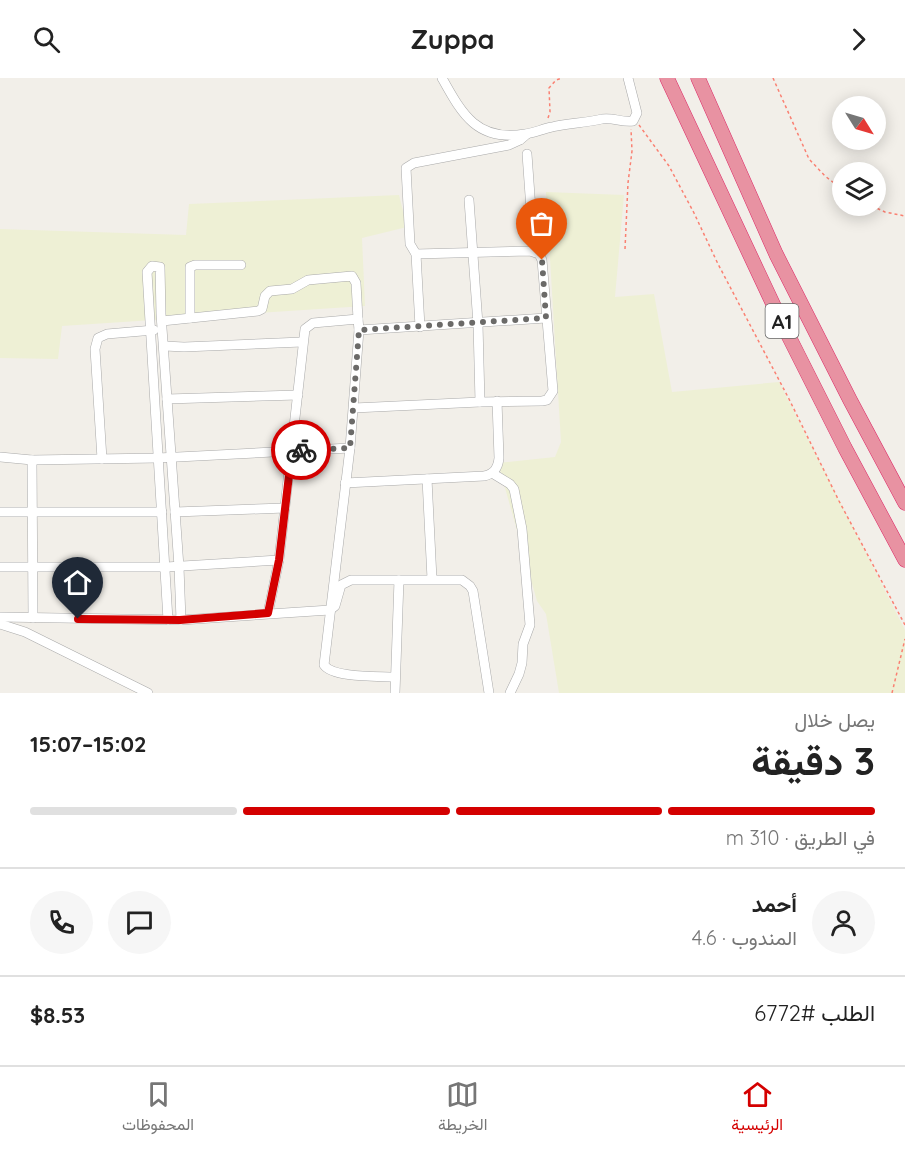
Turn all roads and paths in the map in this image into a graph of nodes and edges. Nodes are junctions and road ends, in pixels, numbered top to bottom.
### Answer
1 (442, 78) edge
2 (562, 78) edge
3 (628, 78) edge
4 (667, 78) edge
5 (698, 78) edge
6 (773, 78) edge
7 (546, 121) dead end
8 (633, 121) junction
9 (499, 134) junction
10 (527, 134) junction
11 (492, 148) junction
12 (527, 154) dead end
13 (832, 182) edge
14 (469, 201) dead end
15 (886, 212) edge
16 (905, 216) edge
17 (625, 249) dead end
18 (534, 251) junction
19 (473, 252) junction
20 (416, 254) junction
21 (241, 265) dead end
22 (148, 288) junction
23 (160, 288) junction
24 (190, 318) junction
25 (546, 318) junction
26 (358, 319) junction
27 (478, 324) junction
28 (162, 325) junction
29 (420, 327) junction
30 (151, 330) junction
31 (359, 330) junction
32 (302, 342) junction
33 (165, 346) junction
34 (298, 395) junction
35 (167, 399) junction
36 (497, 401) junction
37 (480, 402) junction
38 (354, 408) junction
39 (350, 448) junction
40 (292, 450) junction
41 (0, 457) edge
42 (171, 457) junction
43 (158, 458) junction
44 (102, 459) junction
45 (32, 460) junction
46 (492, 474) junction
47 (427, 479) junction
48 (345, 483) junction
49 (905, 503) edge
50 (285, 508) junction
51 (0, 512) edge
52 (32, 512) junction
53 (162, 512) junction
54 (175, 512) junction
55 (279, 560) junction
56 (905, 560) edge
57 (33, 566) junction
58 (0, 567) edge
59 (166, 567) junction
60 (179, 567) junction
61 (432, 579) junction
62 (399, 580) junction
63 (330, 610) junction
64 (268, 613) junction
65 (0, 617) edge
66 (33, 618) junction
67 (168, 620) junction
68 (180, 620) junction
69 (0, 624) edge
70 (905, 626) edge
71 (905, 639) edge
72 (394, 677) junction
73 (148, 693) edge
74 (395, 693) edge
75 (489, 693) edge
76 (510, 693) edge
77 (892, 693) edge

1 - 9 street
2 - 7 path
3 - 8 street
4 - 56 highway, A1
5 - 49 highway, A1
6 - 13 path
8 - 10 street
8 - 17 path
8 - 70 path
9 - 10 street
9 - 11 street
10 - 11 street
11 - 20 street
12 - 18 street
14 - 19 street
15 - 16 path
18 - 19 street
18 - 25 street
19 - 20 street
19 - 27 street
20 - 29 street
21 - 24 street
22 - 23 street
22 - 23 street
22 - 30 street
23 - 28 street
24 - 26 street
24 - 28 street
25 - 27 street
25 - 36 street
26 - 31 street
26 - 32 street
27 - 29 street
27 - 37 street
28 - 30 street
28 - 33 street
29 - 31 street
30 - 43 street
30 - 44 street
31 - 38 street
32 - 33 street
32 - 34 street
33 - 35 street
34 - 35 street
34 - 40 street
35 - 42 street
36 - 37 street
36 - 46 street
37 - 38 street
38 - 39 street
39 - 40 street
39 - 48 street
40 - 42 street
40 - 50 street
41 - 45 street
42 - 43 street
42 - 54 street
43 - 44 street
43 - 53 street
44 - 45 street
45 - 52 street
46 - 47 street
46 - 76 street
47 - 48 street
47 - 61 street
48 - 63 street
50 - 54 street
50 - 55 street
51 - 52 street
52 - 53 street
52 - 57 street
53 - 59 street
54 - 60 street
55 - 60 street
55 - 64 street
57 - 58 street
57 - 59 street
57 - 66 street
59 - 60 street
59 - 67 street
60 - 68 street
61 - 62 street
61 - 75 street
62 - 63 street
62 - 72 street
63 - 64 street
63 - 72 street
64 - 68 street
65 - 66 street
66 - 67 street
67 - 68 street
69 - 73 street
71 - 77 path
72 - 74 street

